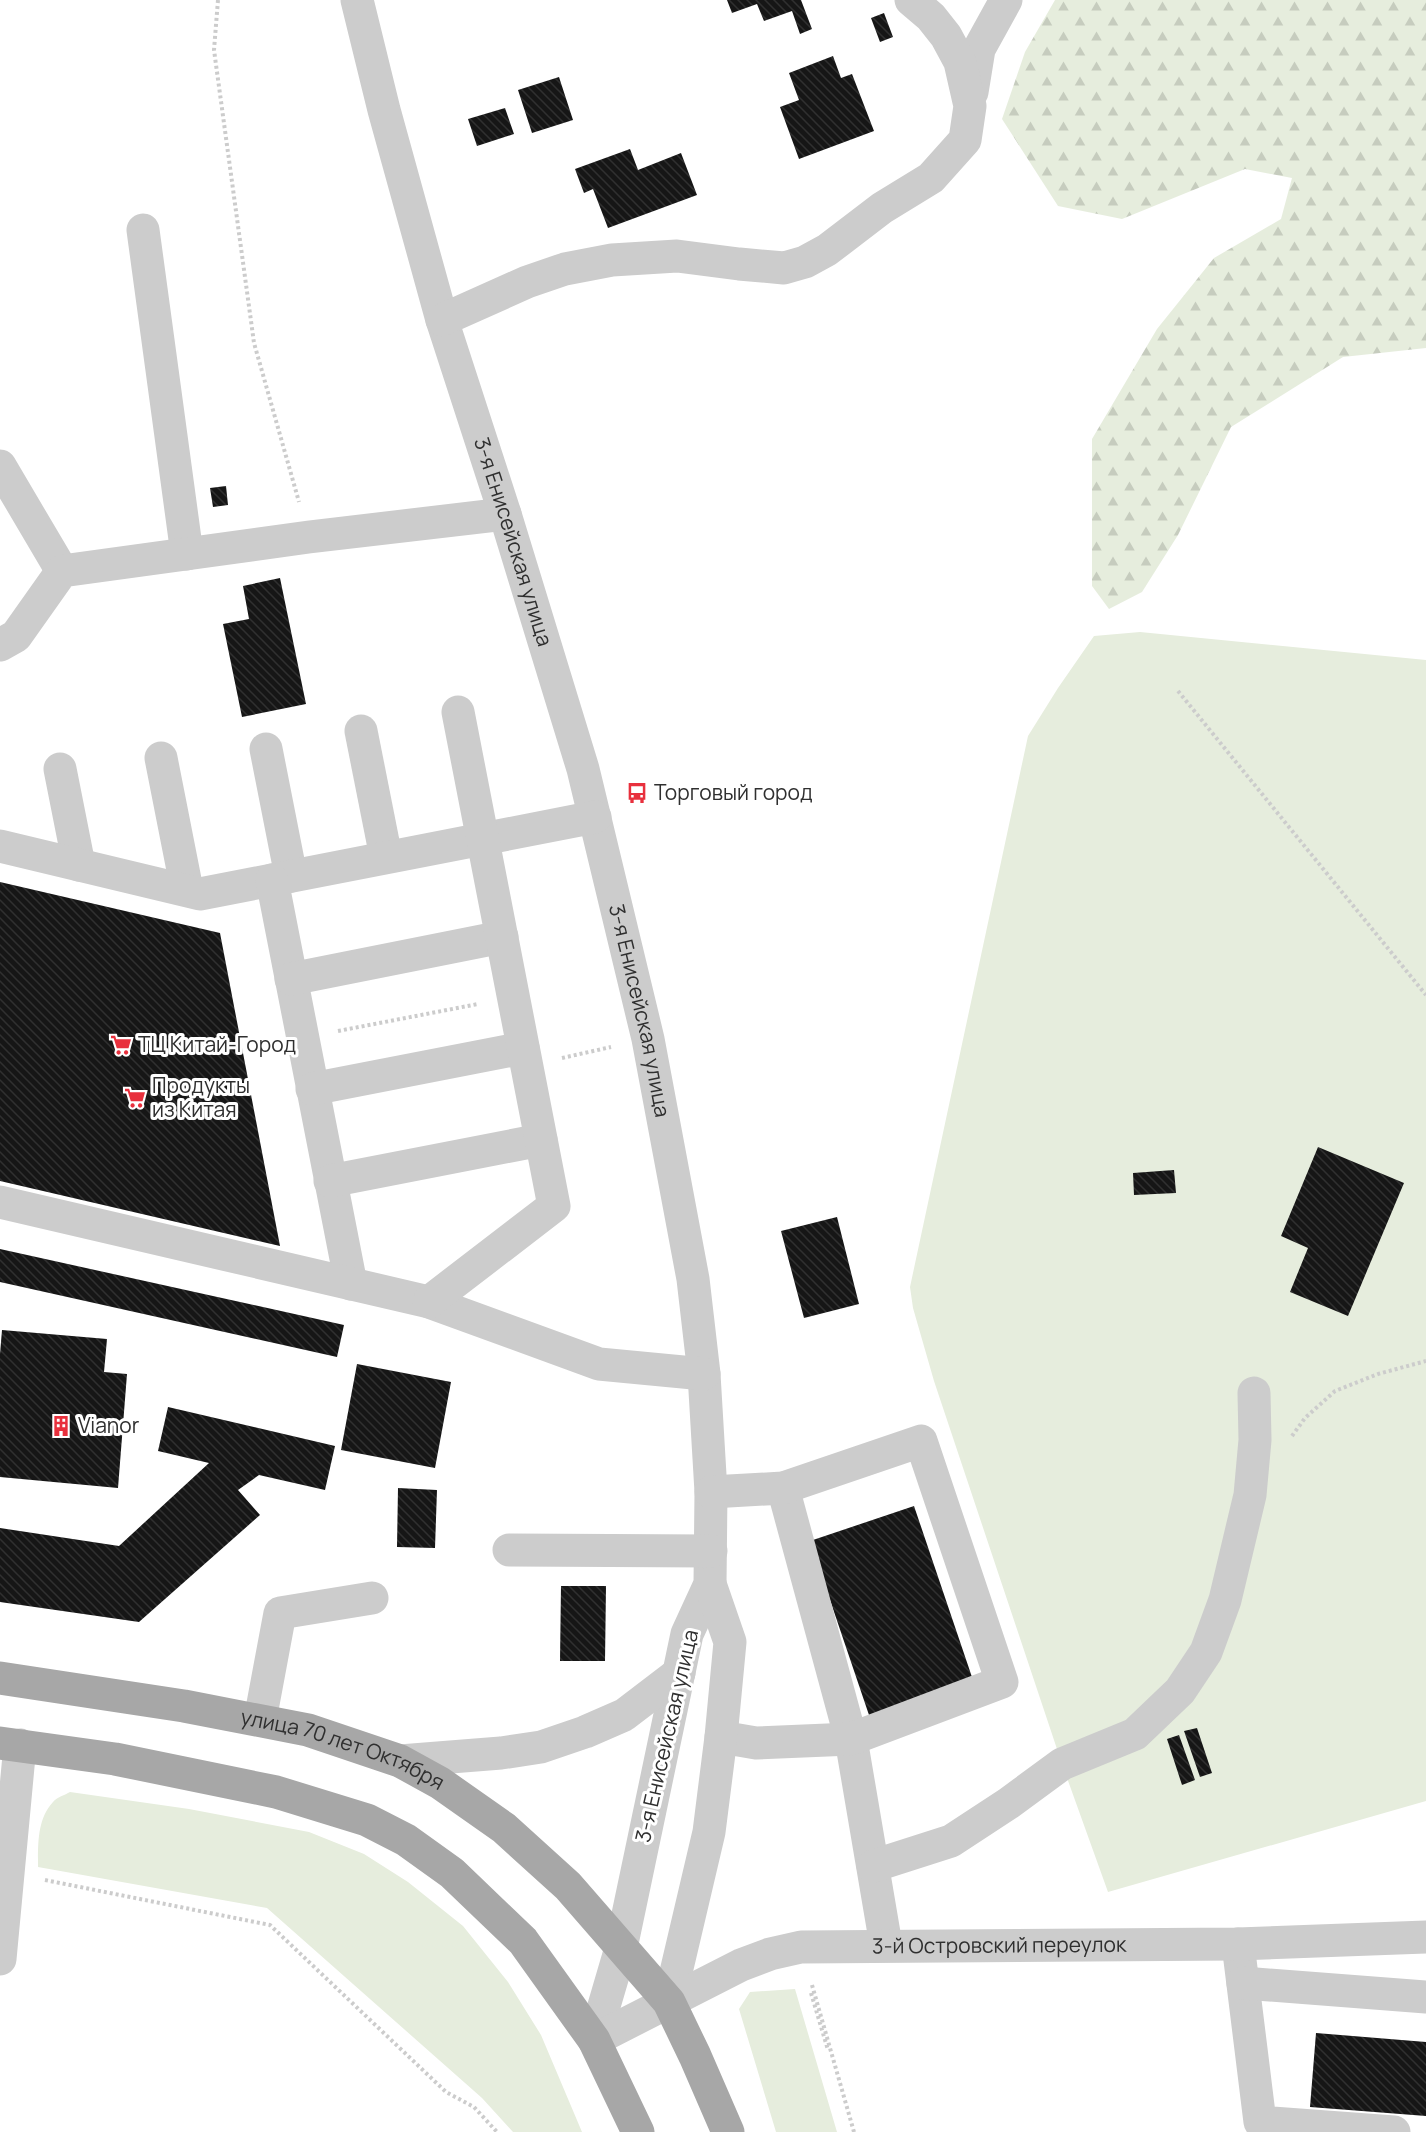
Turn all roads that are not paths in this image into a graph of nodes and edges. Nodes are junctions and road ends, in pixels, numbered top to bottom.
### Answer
1 (357, 0) edge
2 (911, 0) edge
3 (1005, 0) edge
4 (970, 106) junction
5 (143, 230) dead end
6 (442, 320) junction
7 (0, 466) edge
8 (505, 514) junction
9 (187, 554) junction
10 (62, 571) junction
11 (0, 645) edge
12 (458, 712) dead end
13 (361, 731) dead end
14 (266, 749) dead end
15 (161, 758) dead end
16 (60, 769) dead end
17 (595, 816) junction
18 (483, 838) junction
19 (0, 846) edge
20 (386, 857) junction
21 (79, 865) junction
22 (281, 878) junction
23 (187, 890) junction
24 (502, 938) junction
25 (291, 979) junction
26 (524, 1048) junction
27 (312, 1089) junction
28 (541, 1140) junction
29 (330, 1181) junction
30 (0, 1202) edge
31 (351, 1284) junction
32 (429, 1302) junction
33 (704, 1374) junction
34 (1254, 1393) dead end
35 (783, 1488) junction
36 (711, 1492) junction
37 (509, 1550) dead end
38 (711, 1551) junction
39 (710, 1584) junction
40 (372, 1598) dead end
41 (679, 1673) junction
42 (0, 1678) edge
43 (260, 1720) junction
44 (721, 1737) junction
45 (851, 1739) junction
46 (10, 1744) edge
47 (400, 1761) junction
48 (873, 1866) junction
49 (1426, 1937) edge
50 (1238, 1944) junction
51 (886, 1946) junction
52 (621, 1948) junction
53 (0, 1959) edge
54 (1243, 1983) junction
55 (1426, 1997) edge
56 (669, 2002) junction
57 (594, 2040) junction
58 (638, 2132) edge
59 (728, 2132) edge
60 (1394, 2132) edge

1 - 6 street, 3-я Енисейская улица
2 - 4 street
3 - 4 street
4 - 6 street
5 - 9 street
6 - 8 street, 3-я Енисейская улица
7 - 10 street
8 - 9 street
8 - 17 street, 3-я Енисейская улица
9 - 10 street
10 - 11 street
12 - 18 street
13 - 20 street
14 - 22 street
15 - 23 street
16 - 21 street
17 - 18 street
17 - 33 street, 3-я Енисейская улица
18 - 20 street
18 - 24 street
19 - 21 street
20 - 22 street
21 - 23 street
22 - 23 street
22 - 25 street
24 - 25 street
24 - 26 street
25 - 27 street
26 - 27 street
26 - 28 street
27 - 29 street
28 - 29 street
28 - 32 street
29 - 31 street
30 - 31 street
31 - 32 street
32 - 33 street
33 - 36 street, 3-я Енисейская улица
34 - 48 street
35 - 36 street
35 - 45 street
35 - 45 street
36 - 38 street, 3-я Енисейская улица
37 - 38 street
38 - 39 street, 3-я Енисейская улица
39 - 41 street, 3-я Енисейская улица
39 - 44 street
40 - 43 street
41 - 47 street
41 - 52 street, 3-я Енисейская улица
42 - 43 main road, улица 70 лет Октября
43 - 47 main road, улица 70 лет Октября
44 - 45 street
44 - 56 street
45 - 48 street
46 - 53 street
46 - 57 main road
47 - 52 main road, улица 70 лет Октября
48 - 51 street
49 - 50 street, 3-й Островский переулок
50 - 51 street, 3-й Островский переулок
50 - 54 street
51 - 56 street, 3-й Островский переулок
52 - 56 main road, улица 70 лет Октября
52 - 57 street, 3-я Енисейская улица
54 - 55 street
54 - 60 street
56 - 57 street, 3-й Островский переулок
56 - 59 main road, улица 70 лет Октября
57 - 58 main road

